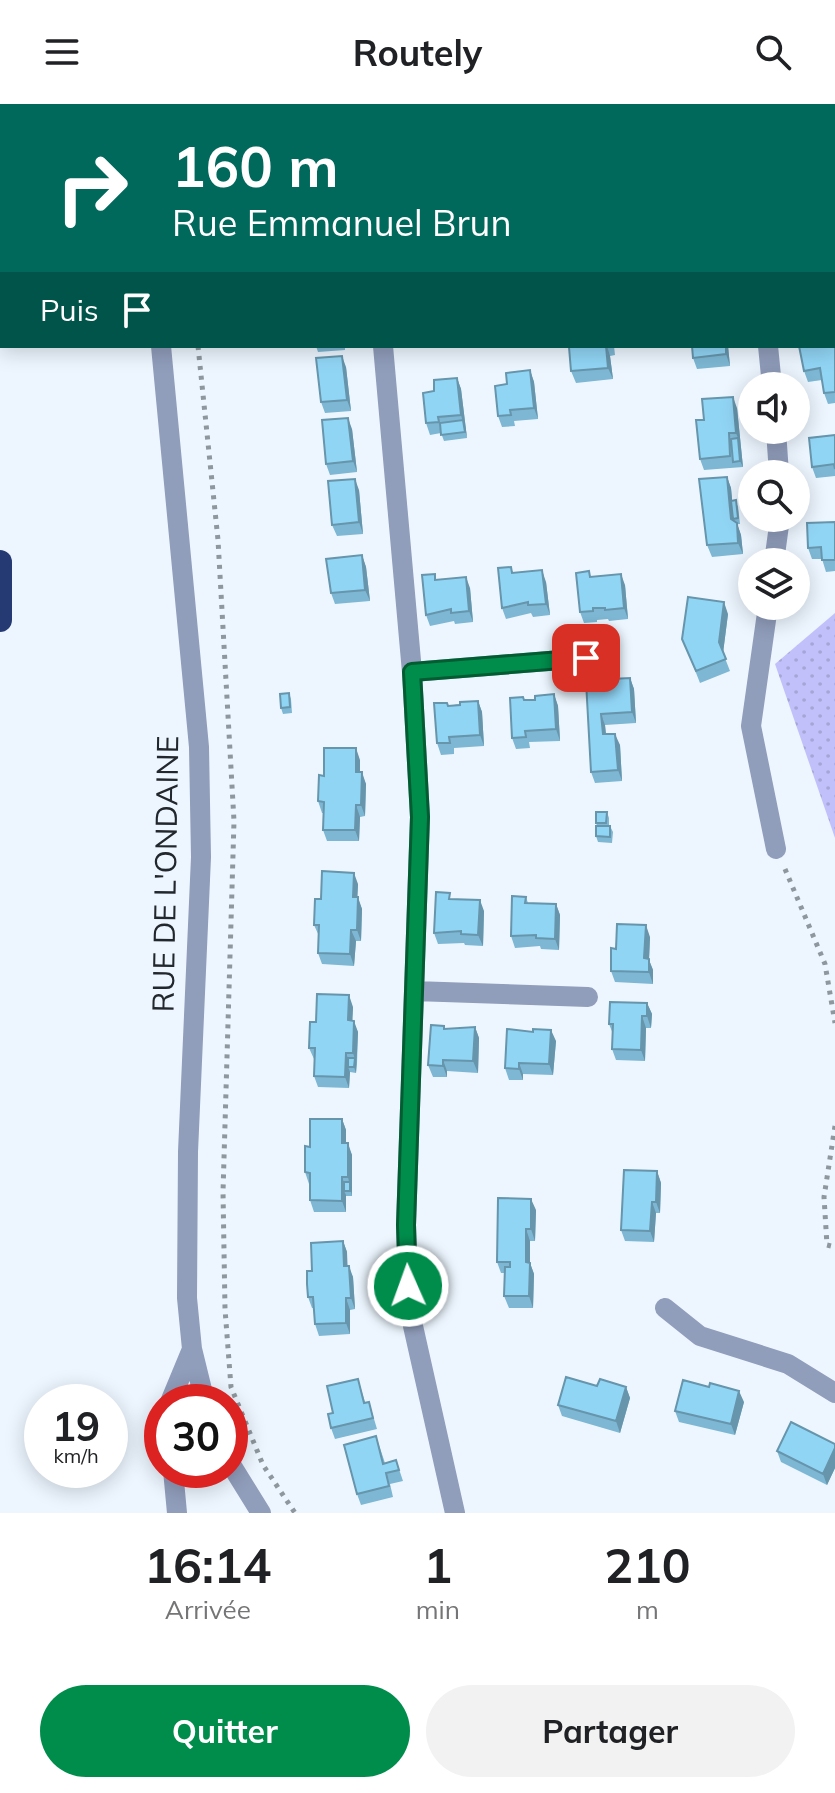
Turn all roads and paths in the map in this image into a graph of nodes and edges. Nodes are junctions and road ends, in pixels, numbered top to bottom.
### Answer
1 (161, 348) edge
2 (198, 348) edge
3 (383, 348) edge
4 (768, 348) edge
5 (771, 372) edge
6 (0, 562) edge
7 (0, 620) edge
8 (766, 620) edge
9 (586, 658) dead end
10 (412, 672) junction
11 (776, 849) joint
12 (414, 991) junction
13 (588, 997) dead end
14 (835, 1023) edge
15 (835, 1126) edge
16 (835, 1247) edge
17 (665, 1308) dead end
18 (192, 1349) junction
19 (177, 1384) edge
20 (201, 1384) edge
21 (835, 1393) edge
22 (175, 1488) edge
23 (246, 1488) edge
24 (177, 1513) edge
25 (261, 1513) edge
26 (295, 1513) edge
27 (455, 1513) edge

1 - 18 street, RUE DE L'ONDAINE
2 - 26 path
3 - 10 street
4 - 5 street
6 - 7 highway
8 - 11 street
9 - 10 street
10 - 12 street
11 - 14 path
12 - 13 street
12 - 27 street
15 - 16 path
17 - 21 street
18 - 19 street
18 - 20 street, RUE DE L'ONDAINE
22 - 24 street
23 - 25 street

